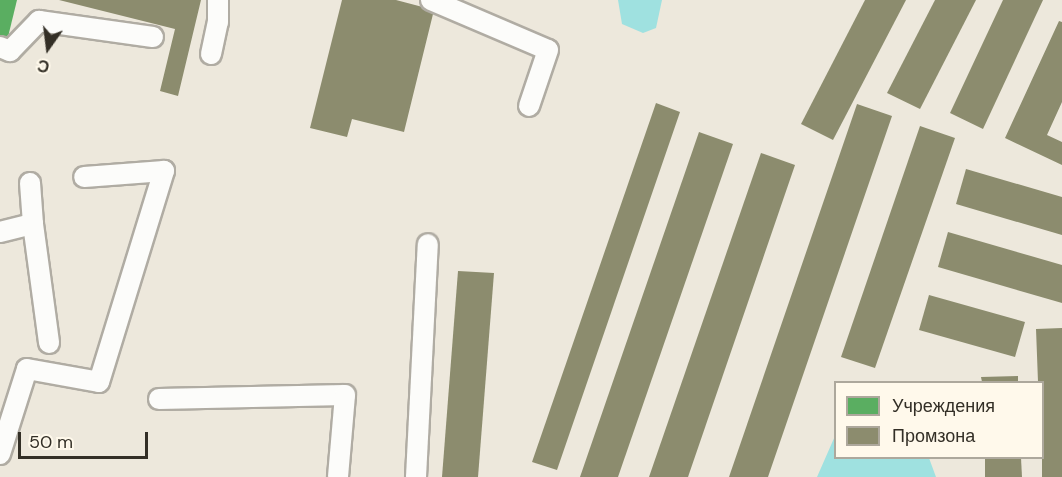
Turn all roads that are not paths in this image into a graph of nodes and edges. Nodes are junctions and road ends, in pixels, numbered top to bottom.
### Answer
1 (218, 0) edge
2 (431, 0) edge
3 (153, 37) dead end
4 (0, 47) edge
5 (211, 54) dead end
6 (529, 106) dead end
7 (84, 177) dead end
8 (30, 183) dead end
9 (33, 224) junction
10 (0, 232) edge
11 (428, 244) dead end
12 (49, 343) dead end
13 (159, 399) dead end
14 (0, 454) edge
15 (338, 477) edge
16 (416, 477) edge

1 - 5 lane
2 - 6 lane
3 - 4 lane
7 - 14 lane
8 - 9 lane
9 - 10 lane
9 - 12 lane
11 - 16 lane
13 - 15 lane

